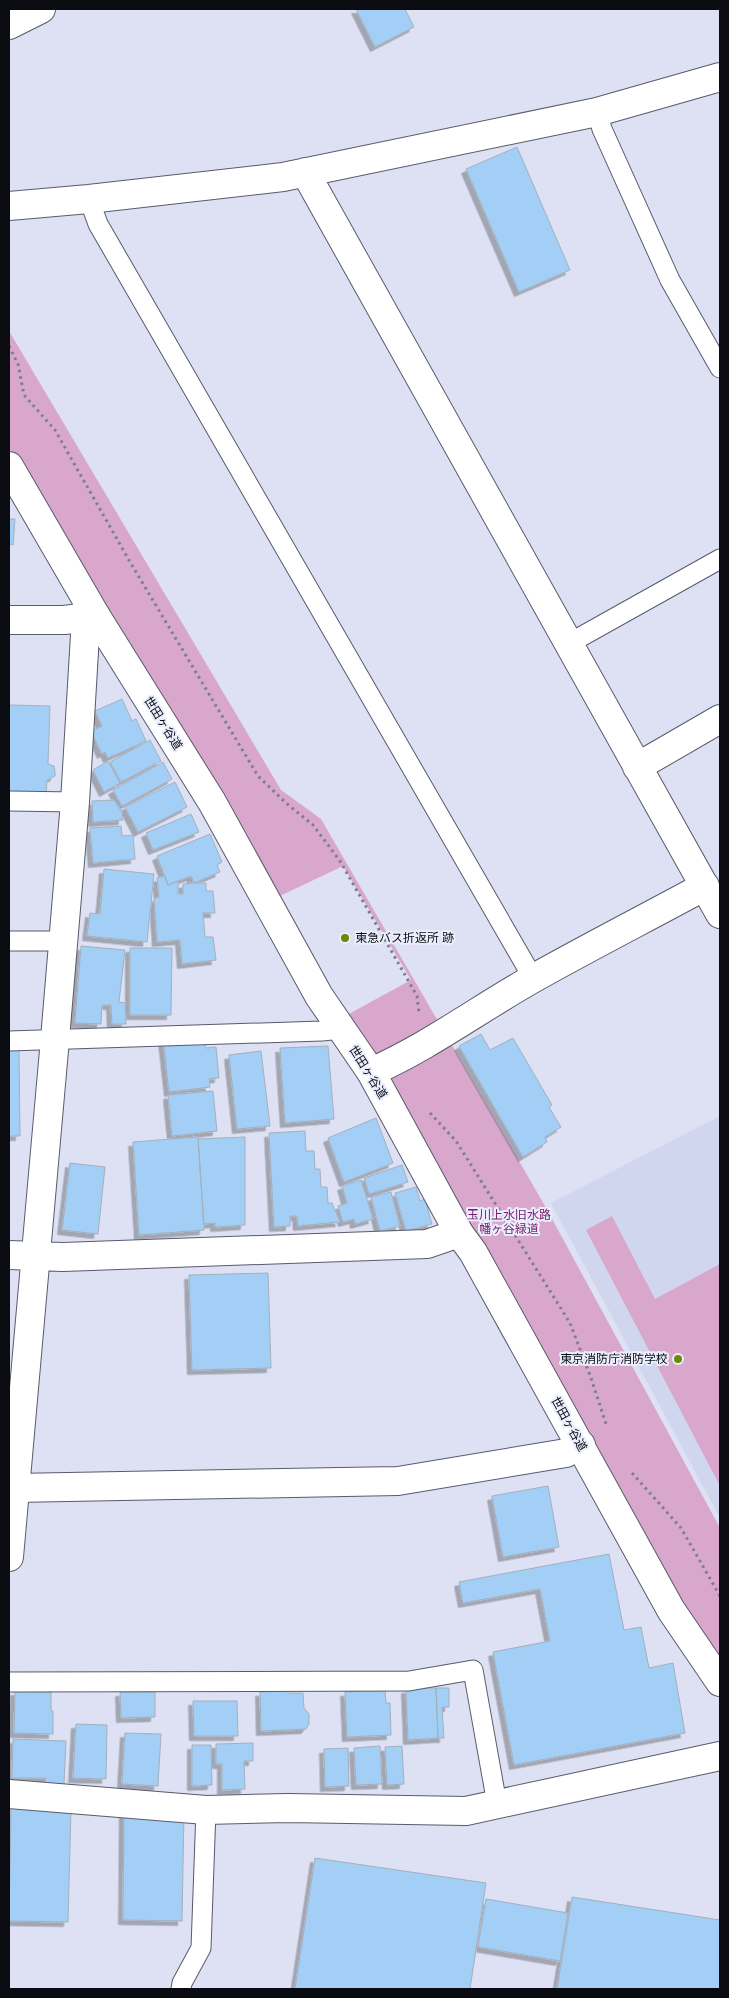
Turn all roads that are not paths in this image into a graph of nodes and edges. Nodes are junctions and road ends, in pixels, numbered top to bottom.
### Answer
1 (41, 9) edge
2 (9, 24) edge
3 (720, 77) edge
4 (597, 112) junction
5 (305, 172) junction
6 (89, 199) junction
7 (9, 206) edge
8 (720, 368) edge
9 (9, 466) edge
10 (720, 559) edge
11 (96, 616) junction
12 (9, 620) edge
13 (568, 644) junction
14 (720, 720) edge
15 (637, 766) junction
16 (9, 801) edge
17 (75, 802) junction
18 (705, 886) junction
19 (720, 914) edge
20 (9, 941) edge
21 (63, 941) junction
22 (533, 978) junction
23 (341, 1029) junction
24 (55, 1039) junction
25 (9, 1041) edge
26 (371, 1072) junction
27 (459, 1233) junction
28 (36, 1254) junction
29 (9, 1255) edge
30 (581, 1445) junction
31 (14, 1488) junction
32 (9, 1557) edge
33 (9, 1682) edge
34 (720, 1682) edge
35 (720, 1756) edge
36 (9, 1794) edge
37 (497, 1804) junction
38 (206, 1810) junction
39 (181, 1989) edge

1 - 2 street
3 - 4 street
4 - 5 street
4 - 8 lane
5 - 6 street
5 - 13 street
6 - 7 street
6 - 22 lane
9 - 11 street, 世田ヶ谷道
10 - 13 lane
11 - 12 street
11 - 17 street
11 - 23 street, 世田ヶ谷道
13 - 15 street
14 - 15 street
15 - 18 street
16 - 17 lane
17 - 21 street
18 - 19 street
18 - 22 street
20 - 21 lane
21 - 24 street
22 - 26 street
23 - 24 lane
23 - 26 street, 世田ヶ谷道
24 - 25 lane
24 - 28 street
26 - 27 street, 世田ヶ谷道
27 - 28 street
27 - 30 street, 世田ヶ谷道
28 - 29 street
28 - 31 street
30 - 31 street
30 - 34 street, 世田ヶ谷道
31 - 32 street
33 - 37 lane
35 - 37 street
36 - 38 street
37 - 38 street
38 - 39 lane

